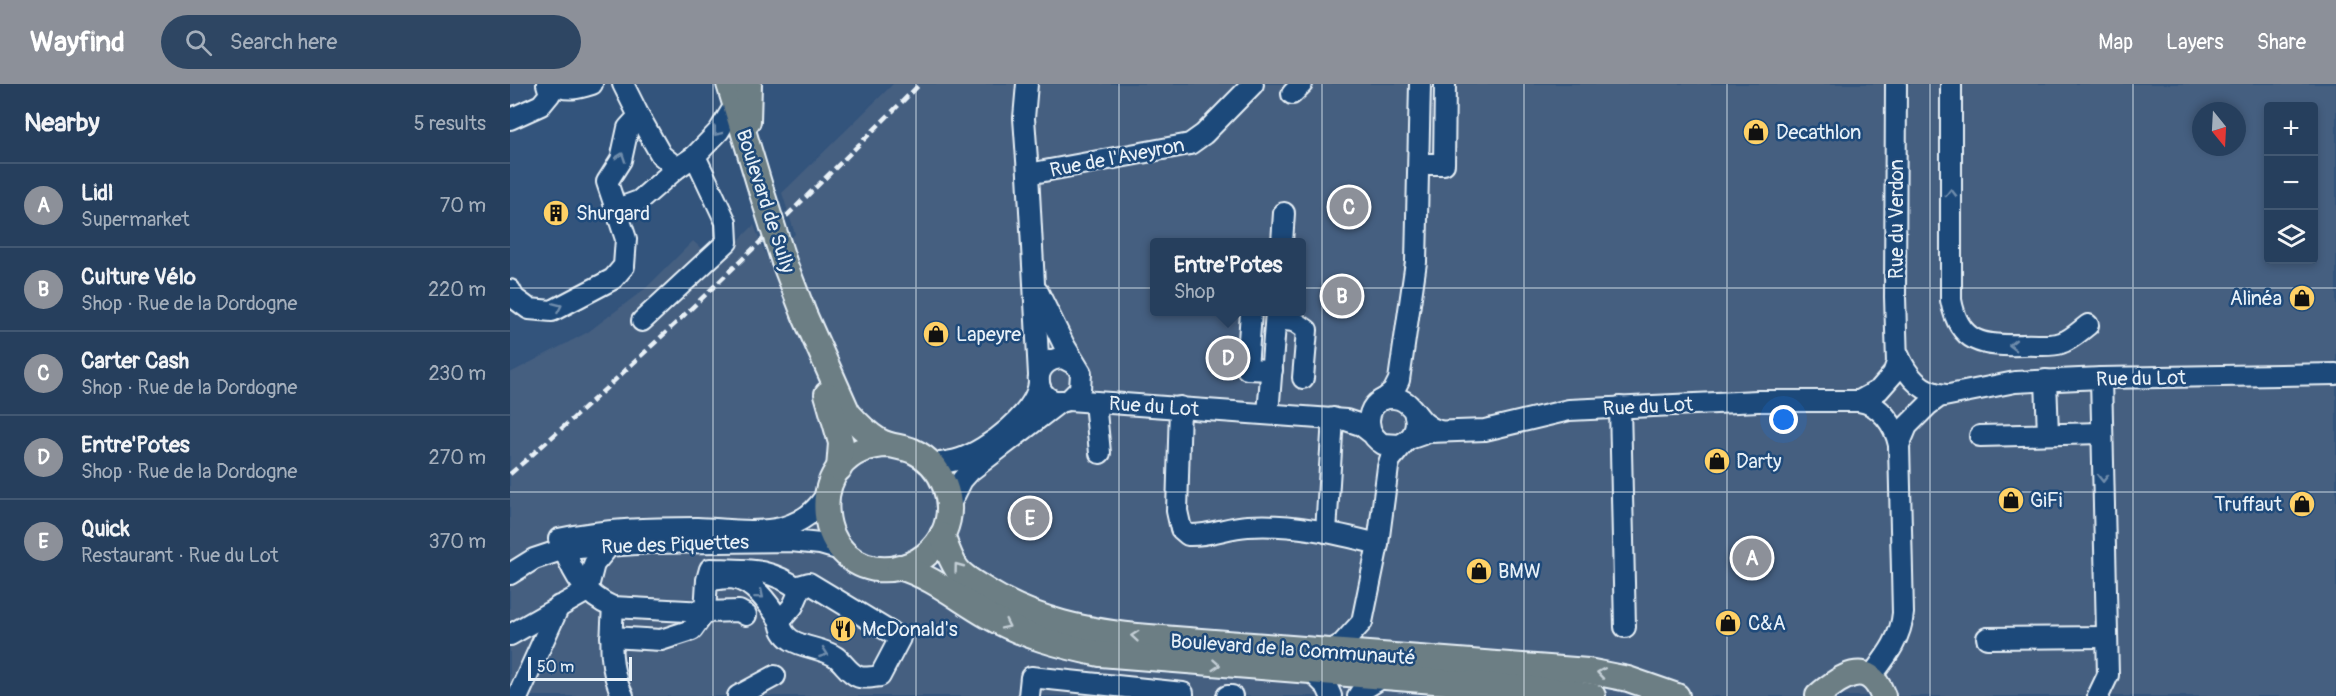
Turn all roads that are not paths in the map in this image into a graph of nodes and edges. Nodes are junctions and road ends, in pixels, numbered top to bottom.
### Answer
1 (547, 84) edge
2 (555, 84) edge
3 (592, 84) edge
4 (623, 84) edge
5 (1027, 84) edge
6 (1253, 84) edge
7 (1896, 84) edge
8 (1951, 84) edge
9 (735, 89) edge
10 (1420, 91) edge
11 (1445, 92) edge
12 (639, 116) junction
13 (510, 119) edge
14 (695, 156) junction
15 (1419, 164) junction
16 (677, 168) junction
17 (1028, 174) junction
18 (617, 209) junction
19 (1284, 213) dead end
20 (1282, 238) edge
21 (1033, 281) junction
22 (510, 290) edge
23 (804, 314) junction
24 (1251, 316) edge
25 (1276, 316) edge
26 (1279, 316) edge
27 (642, 321) dead end
28 (2088, 325) dead end
29 (1898, 354) junction
30 (1272, 370) junction
31 (1079, 372) junction
32 (2336, 374) edge
33 (1303, 378) dead end
34 (2101, 378) junction
35 (1039, 379) junction
36 (1399, 380) junction
37 (2046, 380) junction
38 (1916, 383) junction
39 (1883, 386) junction
40 (1946, 395) junction
41 (1065, 400) junction
42 (1859, 401) junction
43 (1100, 402) junction
44 (1378, 405) junction
45 (1180, 407) junction
46 (1620, 407) junction
47 (1411, 408) junction
48 (1268, 414) junction
49 (1884, 416) junction
50 (1917, 416) junction
51 (1340, 419) junction
52 (1439, 431) junction
53 (2102, 433) junction
54 (2048, 434) junction
55 (1980, 436) dead end
56 (1375, 437) junction
57 (1406, 441) junction
58 (1899, 445) junction
59 (889, 446) junction
60 (1100, 453) dead end
61 (932, 464) junction
62 (1389, 467) junction
63 (839, 469) junction
64 (827, 493) junction
65 (949, 506) junction
66 (1326, 532) junction
67 (942, 535) junction
68 (570, 542) junction
69 (1378, 544) junction
70 (609, 546) junction
71 (844, 551) junction
72 (510, 559) edge
73 (899, 567) junction
74 (510, 574) edge
75 (707, 580) junction
76 (795, 587) junction
77 (587, 591) junction
78 (559, 606) junction
79 (613, 607) junction
80 (705, 612) junction
81 (746, 615) dead end
82 (780, 621) junction
83 (1362, 622) junction
84 (1625, 627) dead end
85 (510, 635) edge
86 (611, 637) junction
87 (2107, 637) junction
88 (1987, 638) dead end
89 (1328, 652) junction
90 (1386, 667) junction
91 (1311, 671) junction
92 (776, 676) dead end
93 (1876, 687) edge
94 (758, 691) edge
95 (518, 696) edge
96 (623, 696) edge
97 (738, 696) edge
98 (1029, 696) edge
99 (1183, 696) edge
100 (1227, 696) edge
101 (1232, 696) edge
102 (1331, 696) edge
103 (1358, 696) edge
104 (1593, 696) edge
105 (1677, 696) edge
106 (1818, 696) edge
107 (2098, 696) edge

1 - 13 street
2 - 3 street
4 - 12 street
5 - 17 street
6 - 17 street, Rue de l'Aveyron
7 - 29 street, Rue du Verdon
28 -> 8 street
9 -> 14 street
9 - 23 main road, Boulevard de Sully, bridge
10 - 11 street
10 - 15 street
11 - 15 street
12 - 16 street
18 -> 12 street
14 - 16 street
14 - 27 street
15 - 36 street
16 - 18 street
17 - 21 street, Rue de l'Aveyron
22 -> 18 street
19 - 20 street
21 - 31 street, Rue de l'Aveyron
21 - 35 street, Rue de l'Aveyron
23 - 59 main road
23 - 63 main road
24 - 30 street
25 - 30 street
26 - 33 street
29 - 38 street
29 - 39 street
30 - 48 street
31 - 35 street
31 - 41 street
31 - 43 street, Rue de l'Aveyron
32 - 34 street, Rue du Lot
34 - 37 street, Rue du Lot
34 - 53 street
35 - 41 street
35 - 61 street
36 - 44 street
36 - 47 street
37 - 40 street, Rue du Lot
37 - 54 street
38 - 39 street
38 - 40 street
38 - 50 street
39 - 42 street
39 - 49 street
40 - 50 street
41 - 43 street, Rue du Lot
41 - 65 street
42 - 46 street, Rue du Lot
42 - 49 street
43 - 45 street, Rue du Lot
43 - 60 street
44 - 47 street
44 - 51 street
44 - 56 street
45 - 48 street, Rue du Lot
45 - 66 street
46 - 52 street, Rue du Lot
46 - 84 street
47 - 52 street
47 - 57 street
48 - 51 street, Rue du Lot
49 - 50 street
49 - 58 street
50 - 58 street
51 - 56 street
51 - 66 street
52 - 57 street, Rue du Lot
53 - 54 street
53 -> 87 street
54 - 55 street
56 - 57 street
56 - 62 street
57 - 62 street
58 - 93 street
59 - 61 main road
59 - 63 main road
61 - 65 main road
62 - 69 street
63 - 64 main road
64 - 68 street, Rue des Piquettes
64 - 71 main road
65 - 67 main road
66 - 69 street
67 - 73 main road
89 -> 67 main road, Boulevard de la Communauté
68 - 70 street, Rue des Piquettes
68 - 72 street, Rue des Piquettes
68 - 74 street, Rue des Piquettes
68 - 77 street
69 - 83 street
70 - 71 street, Rue des Piquettes
70 - 77 street
71 - 73 main road
73 -> 91 main road, Boulevard de la Communauté
75 - 76 street
75 - 80 street
75 -> 82 street
76 - 82 street
82 -> 76 street
77 - 78 street
77 - 79 street
78 - 85 street
78 - 95 street
79 - 80 street
79 - 86 street
80 - 81 street
80 - 86 street
83 - 89 street
83 - 90 street
86 - 96 street
87 - 88 street
87 - 107 street
89 - 90 main road, Boulevard de la Communauté
90 - 91 main road, Boulevard de la Communauté
90 - 103 street
90 - 104 main road, Boulevard de la Communauté
105 -> 90 main road, Boulevard de la Communauté
91 - 102 street
92 - 94 street
93 - 106 main road
94 - 97 street
98 - 99 street
100 - 101 street

